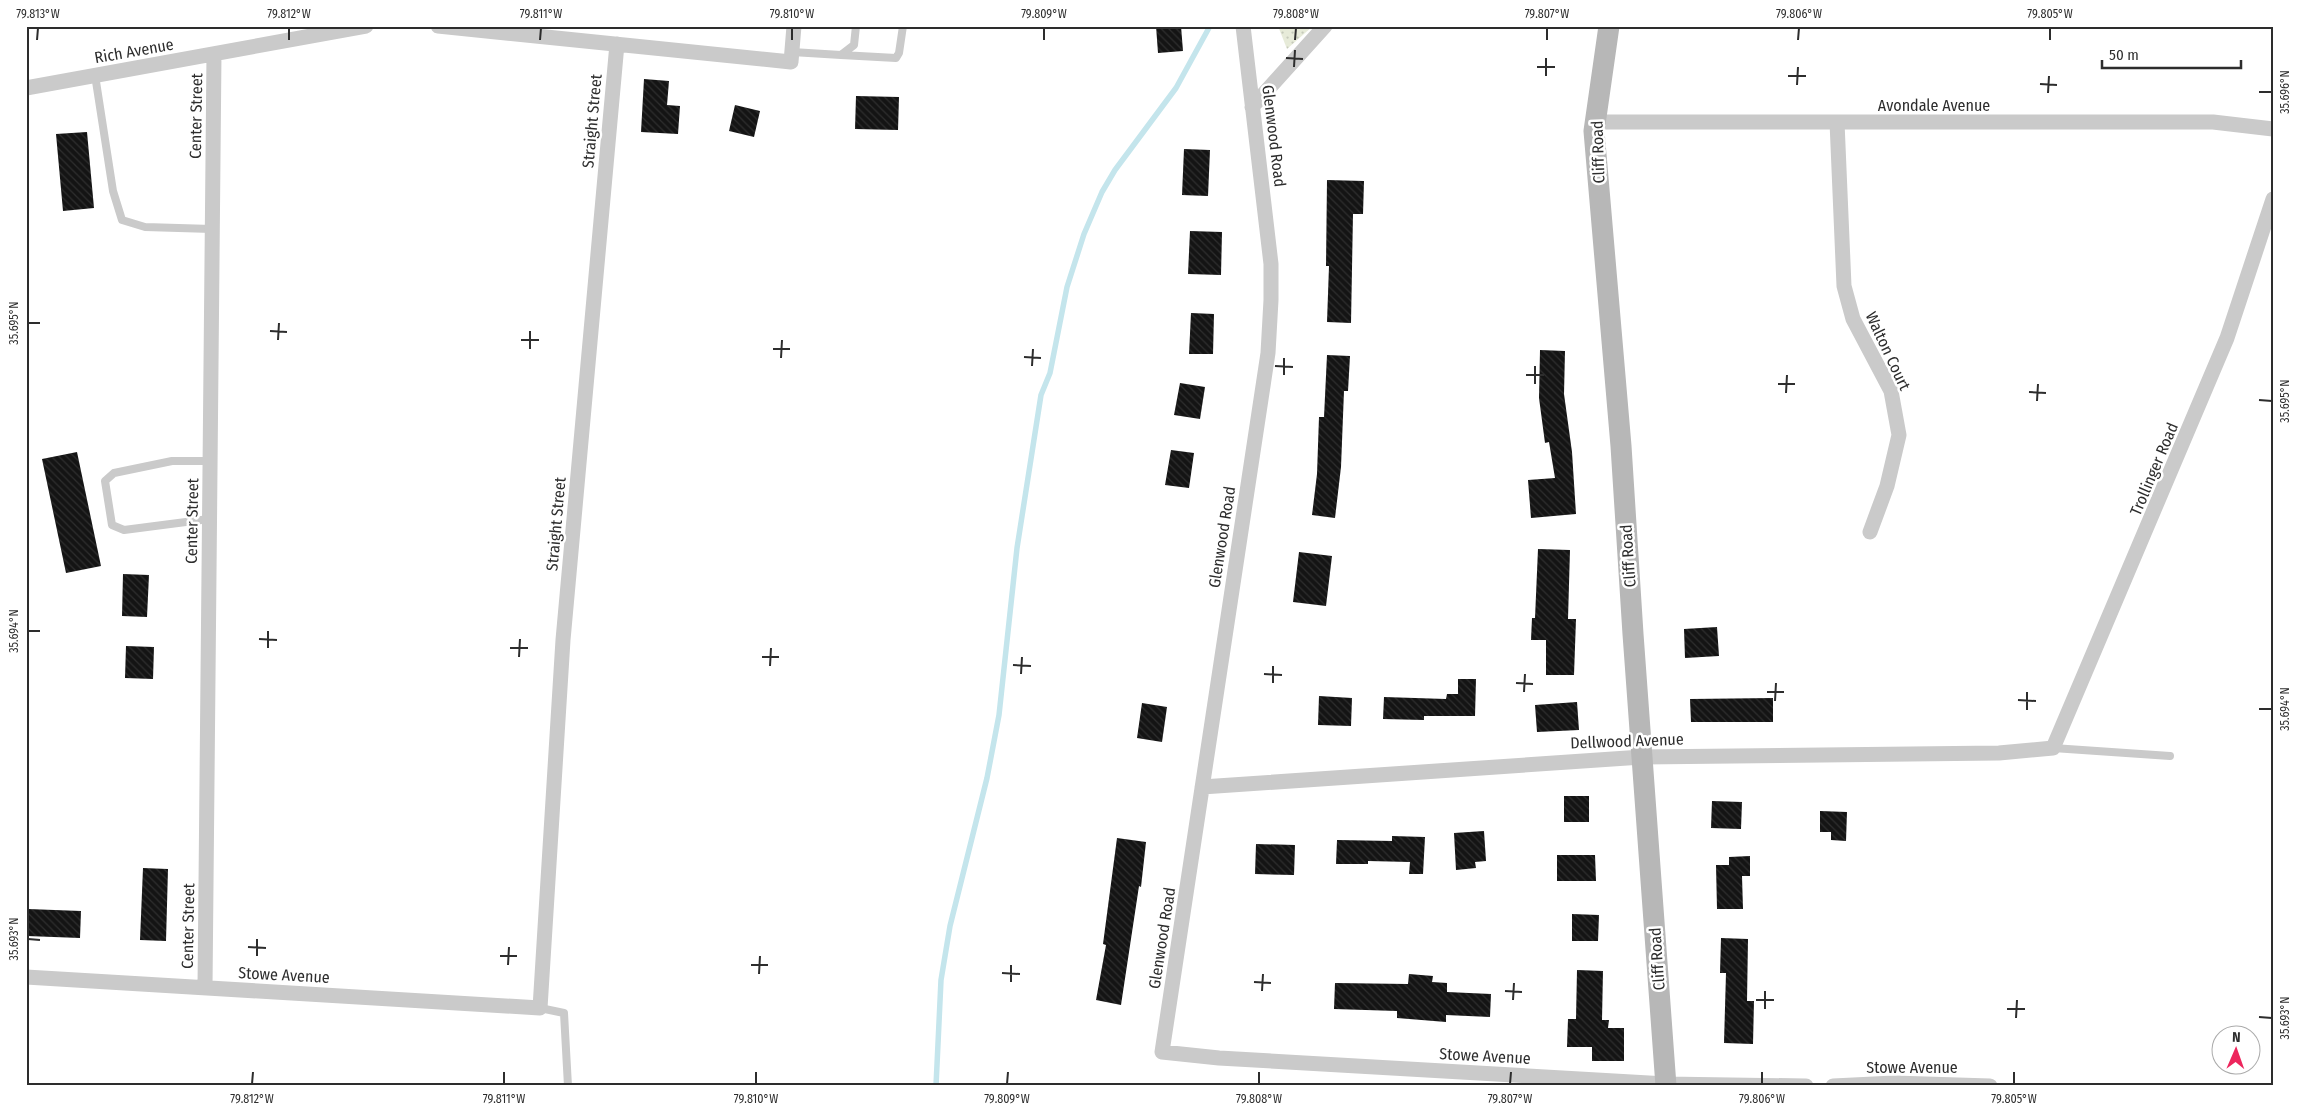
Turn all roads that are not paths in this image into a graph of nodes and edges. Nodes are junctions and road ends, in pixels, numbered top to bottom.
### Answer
1 (366, 26) edge
2 (438, 26) edge
3 (794, 26) edge
4 (856, 26) edge
5 (903, 26) edge
6 (1242, 26) edge
7 (1326, 26) edge
8 (1608, 26) edge
9 (617, 44) junction
10 (214, 54) junction
11 (841, 55) junction
12 (792, 57) junction
13 (95, 75) junction
14 (26, 88) edge
15 (1252, 108) junction
16 (1595, 122) junction
17 (1837, 122) junction
18 (2273, 129) edge
19 (2273, 199) edge
20 (212, 229) junction
21 (210, 461) junction
22 (209, 518) junction
23 (1870, 532) dead end
24 (2053, 748) junction
25 (2170, 756) dead end
26 (1642, 757) junction
27 (1202, 787) junction
28 (26, 977) edge
29 (205, 988) junction
30 (540, 1008) junction
31 (1162, 1052) joint
32 (1666, 1085) edge
33 (568, 1086) edge
34 (1806, 1086) edge
35 (1833, 1086) edge
36 (1990, 1086) edge

1 - 10 street, Rich Avenue
2 - 9 street
3 - 12 street
4 - 11 lane
5 - 11 lane
6 - 15 street, Glenwood Road
7 - 15 street
8 - 16 street, Cliff Road
9 - 12 street
9 - 30 street, Straight Street
10 - 13 street, Rich Avenue
10 - 20 street, Center Street
11 - 12 lane
13 - 14 street, Rich Avenue
13 - 20 lane
15 - 27 street, Glenwood Road
16 - 17 street, Avondale Avenue
16 - 26 street, Cliff Road
17 - 18 street, Avondale Avenue
17 - 23 street, Walton Court
19 - 24 street, Trollinger Road
20 - 21 street, Center Street
21 - 22 street, Center Street
21 - 22 lane
22 - 29 street, Center Street
24 - 25 lane
24 - 26 street, Dellwood Avenue
26 - 27 street, Dellwood Avenue
26 - 32 street, Cliff Road
27 - 31 street, Glenwood Road
28 - 29 street, Stowe Avenue
29 - 30 street, Stowe Avenue
30 - 33 lane
31 - 32 street, Stowe Avenue
32 - 34 street, Stowe Avenue
35 - 36 street, Stowe Avenue

